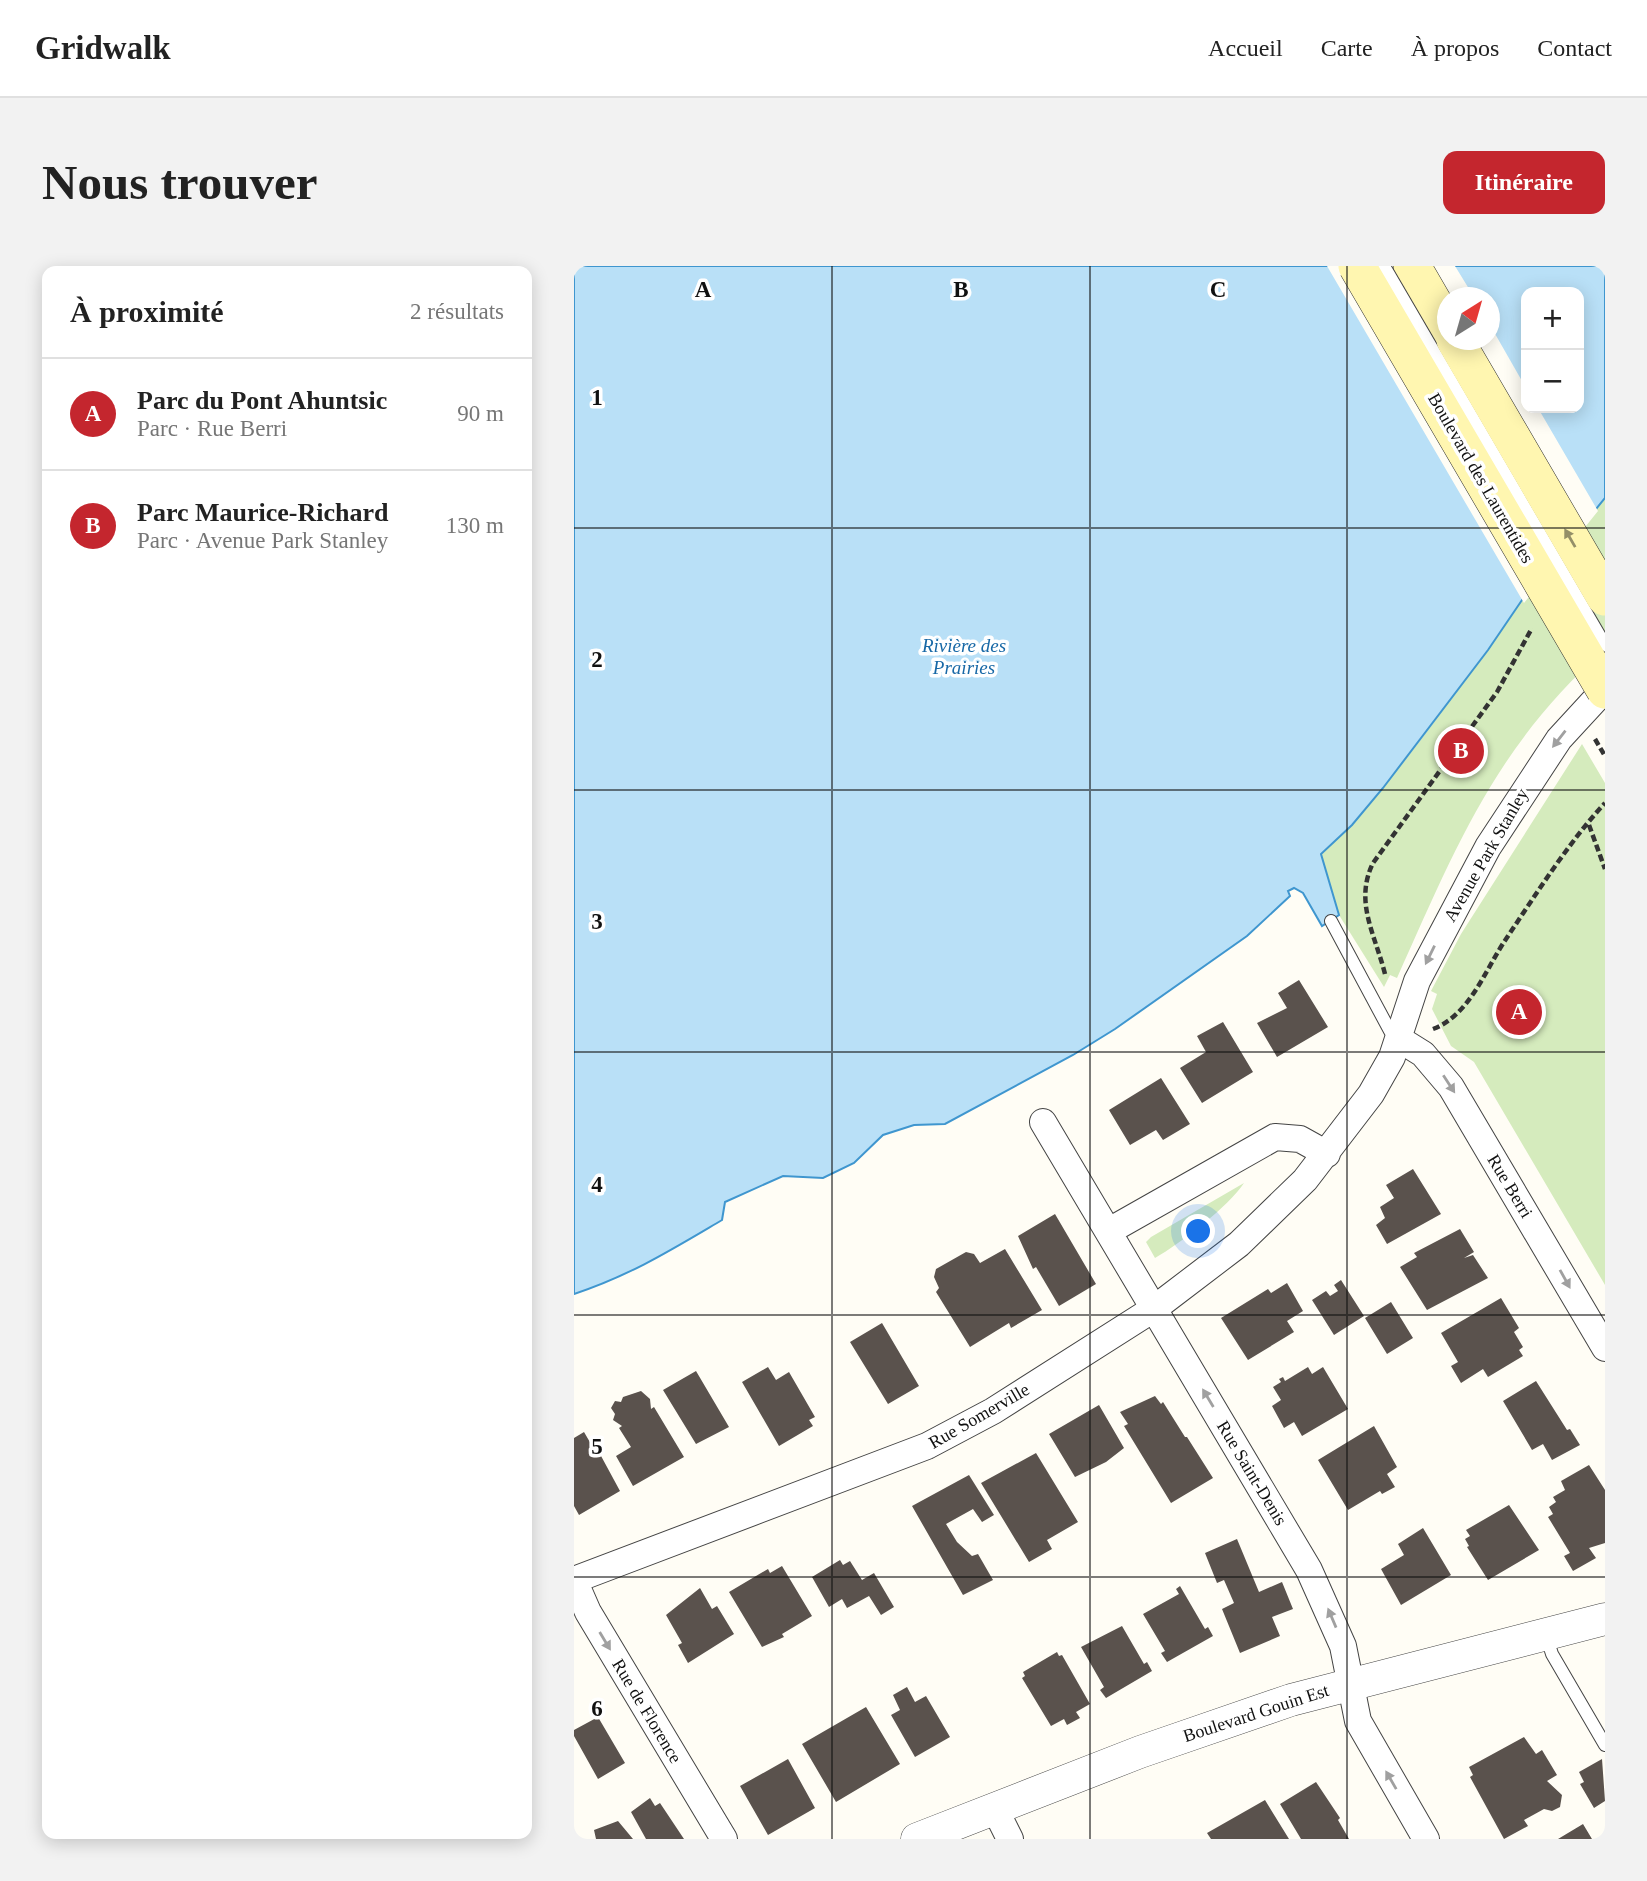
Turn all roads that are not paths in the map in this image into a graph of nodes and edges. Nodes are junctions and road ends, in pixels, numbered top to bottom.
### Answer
1 (1357, 266) edge
2 (1384, 266) edge
3 (1412, 266) edge
4 (1437, 310) edge
5 (1460, 350) edge
6 (1605, 597) edge
7 (1605, 645) edge
8 (1605, 690) edge
9 (1331, 921) dead end
10 (1398, 1040) junction
11 (1043, 1122) dead end
12 (1327, 1154) junction
13 (1109, 1231) junction
14 (1154, 1308) junction
15 (1605, 1348) edge
16 (574, 1580) edge
17 (1605, 1619) edge
18 (1546, 1634) junction
19 (1350, 1683) junction
20 (1605, 1745) edge
21 (995, 1809) junction
22 (724, 1839) edge
23 (917, 1839) edge
24 (1010, 1839) edge
25 (1426, 1839) edge

1 - 8 main road, Boulevard des Laurentides, bridge
2 - 7 lane, Boulevard des Laurentides, bridge
3 - 4 main road
6 -> 5 main road, bridge
8 -> 10 street, Avenue Park Stanley
9 - 10 lane
10 - 12 street, Rue Somerville
10 -> 15 street, Rue Berri
11 - 13 street, Rue Saint-Denis
12 - 13 street
12 - 14 street, Rue Somerville
13 - 14 street, Rue Saint-Denis
14 - 16 street, Rue Somerville
19 -> 14 street, Rue Saint-Denis
16 -> 22 street, Rue de Florence
17 - 18 street, Boulevard Gouin Est
18 - 19 street, Boulevard Gouin Est
18 - 20 lane
19 - 21 street, Boulevard Gouin Est
25 -> 19 street, Rue Saint-Denis
21 - 23 street, Boulevard Gouin Est
21 - 24 street

